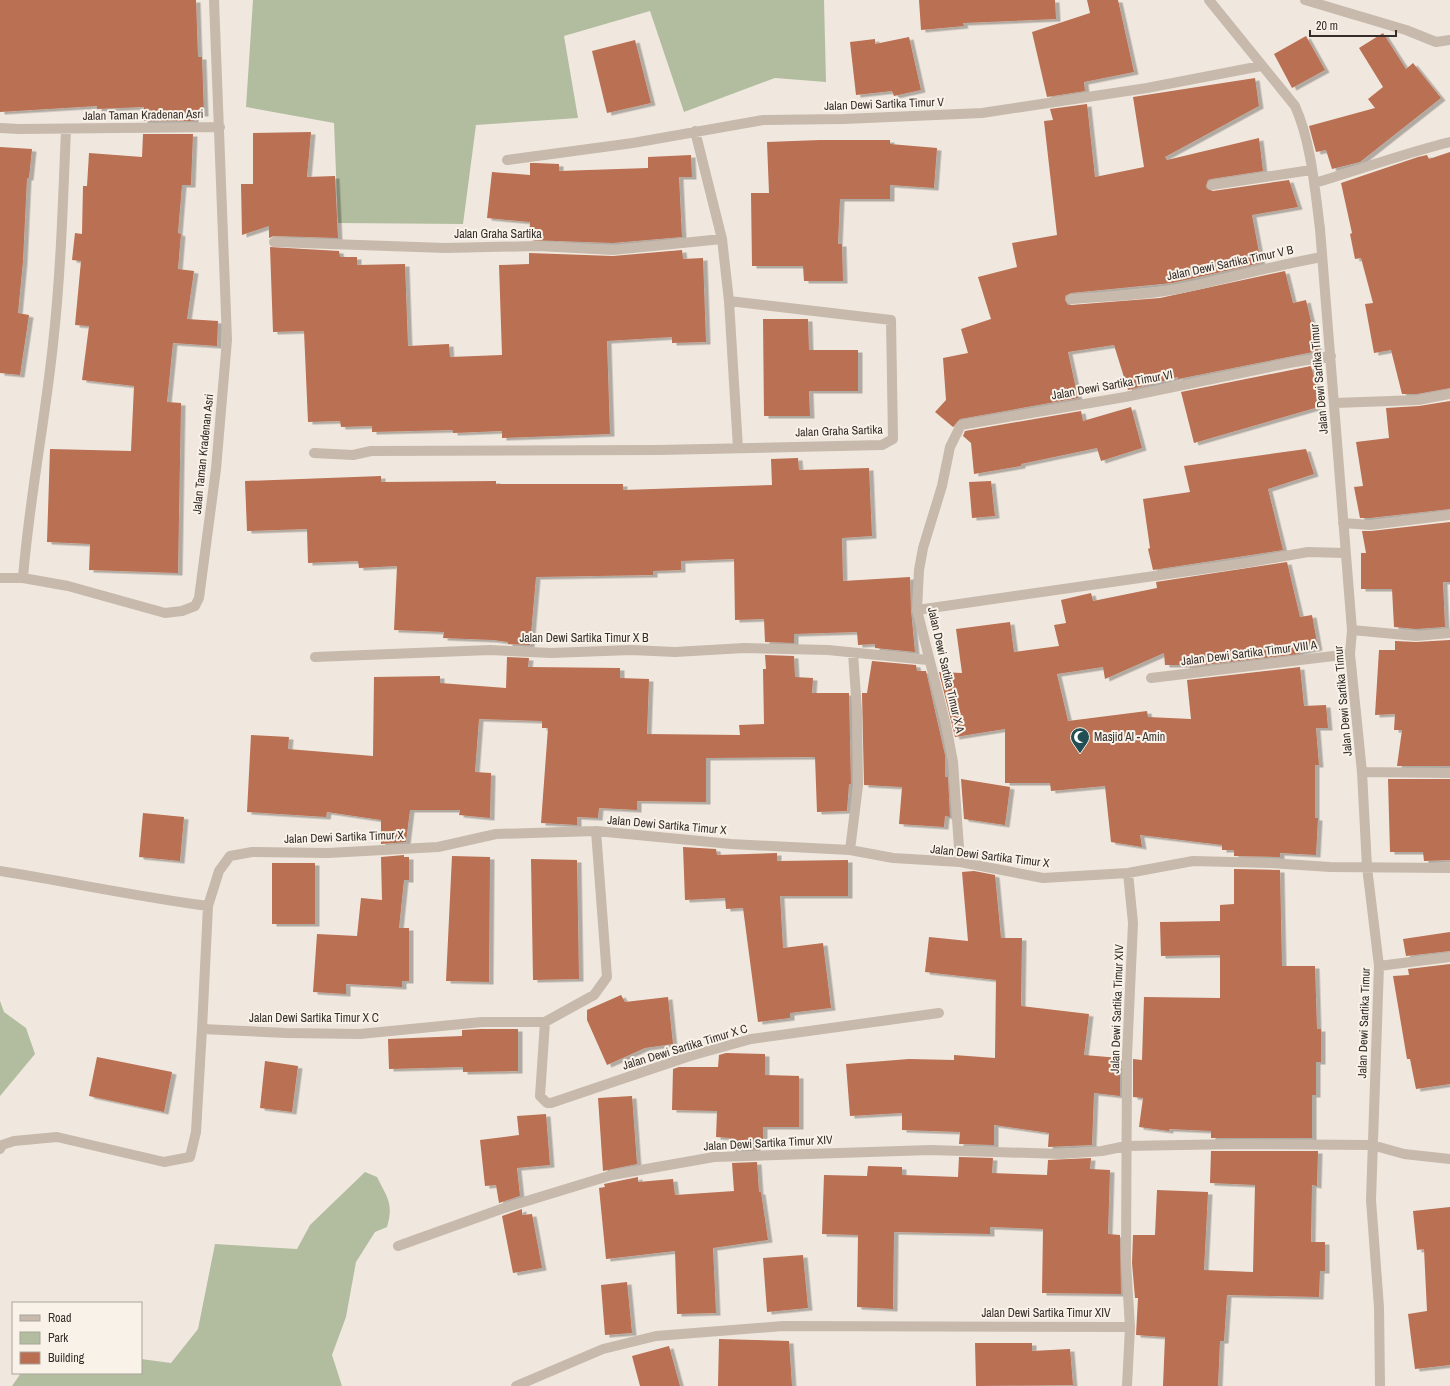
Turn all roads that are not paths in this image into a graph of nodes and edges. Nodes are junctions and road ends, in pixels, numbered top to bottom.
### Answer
1 (214, 0) edge
2 (1209, 0) edge
3 (1305, 0) edge
4 (1450, 40) edge
5 (1261, 66) junction
6 (220, 127) junction
7 (0, 128) edge
8 (66, 129) junction
9 (695, 131) junction
10 (1450, 142) edge
11 (507, 160) dead end
12 (1311, 170) junction
13 (1314, 183) junction
14 (1212, 184) dead end
15 (722, 239) junction
16 (274, 242) dead end
17 (1322, 257) junction
18 (1072, 299) dead end
19 (729, 301) junction
20 (1330, 356) junction
21 (1450, 394) edge
22 (1335, 403) junction
23 (738, 448) junction
24 (314, 454) dead end
25 (942, 486) joint
26 (1450, 515) edge
27 (1343, 523) junction
28 (1345, 552) junction
29 (0, 578) edge
30 (23, 578) junction
31 (917, 610) junction
32 (1352, 630) junction
33 (1450, 633) edge
34 (853, 653) junction
35 (1350, 654) junction
36 (315, 657) dead end
37 (928, 660) junction
38 (1151, 678) dead end
39 (1362, 772) junction
40 (1450, 773) edge
41 (596, 832) junction
42 (850, 850) junction
43 (960, 862) junction
44 (1367, 867) junction
45 (1450, 868) edge
46 (0, 871) edge
47 (1128, 873) junction
48 (208, 906) junction
49 (1450, 957) edge
50 (1380, 966) junction
51 (939, 1013) dead end
52 (545, 1022) junction
53 (202, 1029) junction
54 (1372, 1145) junction
55 (1126, 1146) junction
56 (0, 1149) edge
57 (1450, 1159) edge
58 (398, 1246) dead end
59 (1130, 1327) junction
60 (516, 1386) edge
61 (1127, 1386) edge
62 (1380, 1386) edge

1 - 6 street, Jalan Taman Kradenan Asri
2 - 5 street, Jalan Dewi Sartika Timur
3 - 4 street
5 - 9 street, Jalan Dewi Sartika Timur V
5 - 12 street, Jalan Dewi Sartika Timur
6 - 8 street, Jalan Taman Kradenan Asri
6 - 30 street, Jalan Taman Kradenan Asri
7 - 8 street, Jalan Taman Kradenan Asri
8 - 30 street, Jalan Taman Kradenan Asri
9 - 11 street, Jalan Dewi Sartika Timur V
9 - 15 street
10 - 13 street
12 - 13 street, Jalan Dewi Sartika Timur
12 - 14 street
13 - 17 street, Jalan Dewi Sartika Timur
15 - 16 street, Jalan Graha Sartika
15 - 19 street
17 - 18 street, Jalan Dewi Sartika Timur V B
17 - 20 street, Jalan Dewi Sartika Timur
19 - 23 street
19 - 23 street, Jalan Graha Sartika
20 - 22 street, Jalan Dewi Sartika Timur
20 - 25 street, Jalan Dewi Sartika Timur VI
21 - 22 street
22 - 27 street, Jalan Dewi Sartika Timur
23 - 24 street, Jalan Graha Sartika
25 - 31 street, Jalan Dewi Sartika Timur X A
26 - 27 street
27 - 28 street, Jalan Dewi Sartika Timur
28 - 31 street
28 - 32 street, Jalan Dewi Sartika Timur
29 - 30 street, Jalan Taman Kradenan Asri
31 - 37 street, Jalan Dewi Sartika Timur X A
32 - 33 street
32 - 35 street, Jalan Dewi Sartika Timur
34 - 36 street, Jalan Dewi Sartika Timur X B
34 - 37 street, Jalan Dewi Sartika Timur X B
34 - 42 street
35 - 38 street, Jalan Dewi Sartika Timur VIII A
35 - 39 street, Jalan Dewi Sartika Timur
37 - 43 street, Jalan Dewi Sartika Timur X A
39 - 40 street
39 - 44 street, Jalan Dewi Sartika Timur
41 - 42 street, Jalan Dewi Sartika Timur X
41 - 48 street, Jalan Dewi Sartika Timur X
41 - 52 street, Jalan Dewi Sartika Timur X C
42 - 43 street, Jalan Dewi Sartika Timur X
43 - 47 street, Jalan Dewi Sartika Timur X
44 - 45 street, Jalan Dewi Sartika Timur X
44 - 47 street, Jalan Dewi Sartika Timur X
44 - 50 street, Jalan Dewi Sartika Timur
46 - 48 street
47 - 55 street, Jalan Dewi Sartika Timur XIV
48 - 53 street
49 - 50 street
50 - 54 street, Jalan Dewi Sartika Timur
51 - 52 street, Jalan Dewi Sartika Timur X C
52 - 53 street, Jalan Dewi Sartika Timur X C
53 - 56 street
54 - 55 street, Jalan Dewi Sartika Timur XIV
54 - 57 street, Jalan Dewi Sartika Timur XIV
54 - 62 street, Jalan Dewi Sartika Timur
55 - 58 street, Jalan Dewi Sartika Timur XIV
55 - 59 street, Jalan Dewi Sartika Timur XIV
59 - 60 street, Jalan Dewi Sartika Timur XIV
59 - 61 street, Jalan Dewi Sartika Timur XIV

